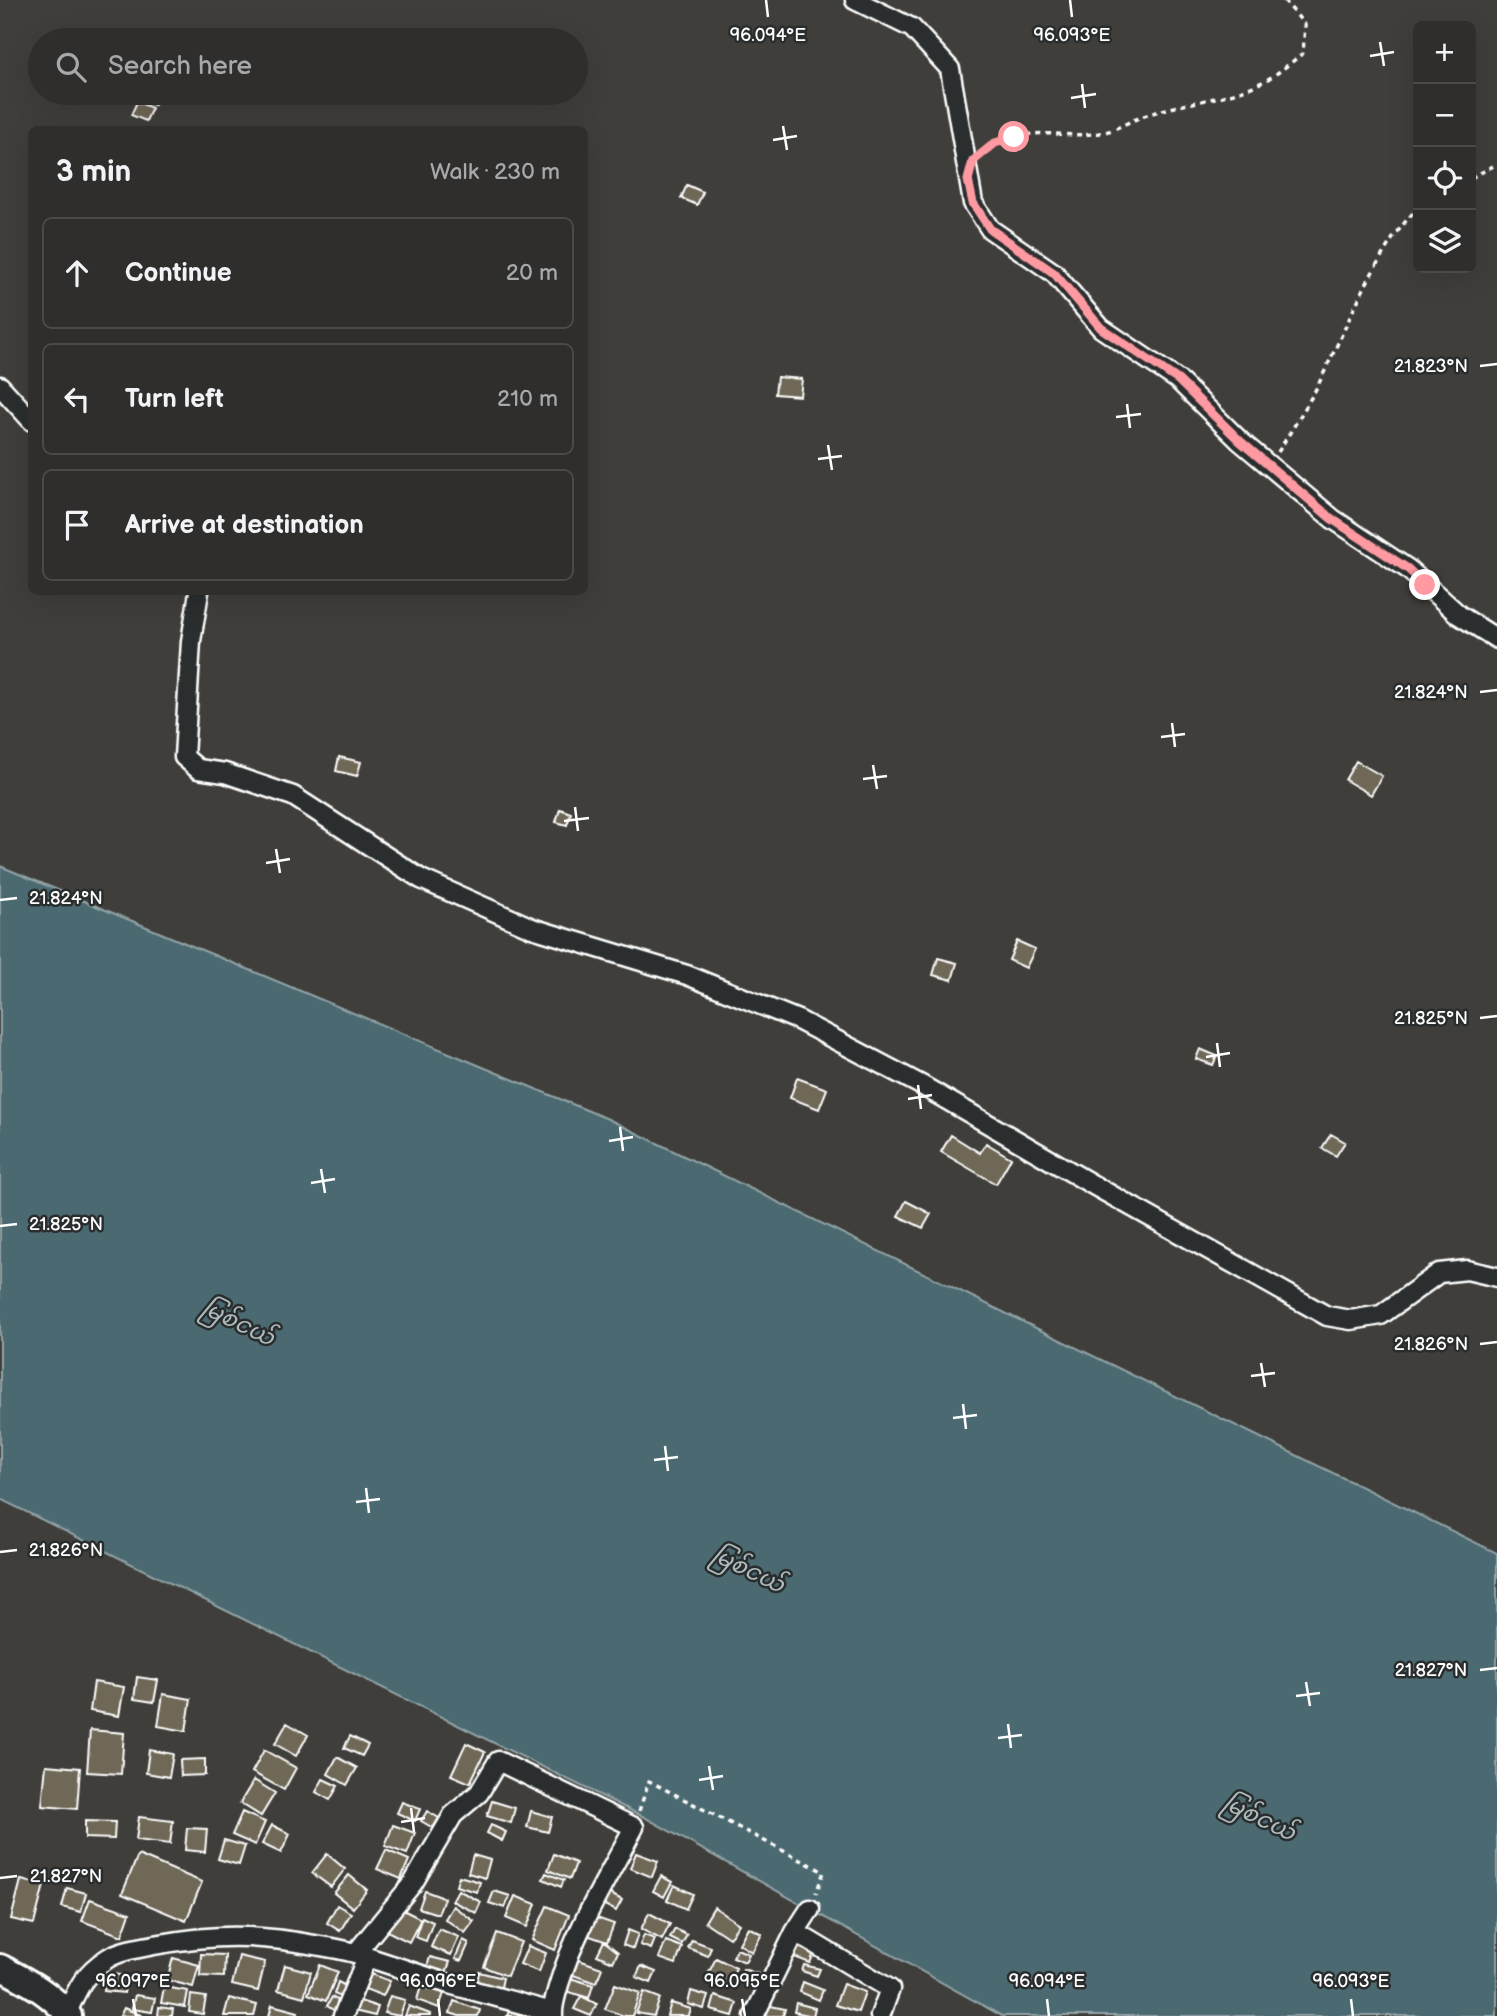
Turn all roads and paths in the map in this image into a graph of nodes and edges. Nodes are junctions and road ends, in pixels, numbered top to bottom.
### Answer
1 (855, 0) edge
2 (1284, 0) edge
3 (1497, 164) edge
4 (1476, 175) edge
5 (968, 180) junction
6 (1416, 210) edge
7 (0, 386) edge
8 (28, 417) edge
9 (1270, 466) junction
10 (199, 595) edge
11 (1497, 639) edge
12 (1497, 1277) edge
13 (634, 1827) junction
14 (810, 1909) joint
15 (795, 1932) junction
16 (361, 1955) junction
17 (0, 1967) edge
18 (500, 2008) edge
19 (553, 2014) edge
20 (68, 2015) edge
21 (343, 2016) edge
22 (754, 2016) edge
23 (880, 2016) edge

1 - 5 street
2 - 5 path
3 - 4 path
5 - 9 street
6 - 9 path
7 - 8 street
9 - 11 street
10 - 12 street
13 - 14 path
13 - 16 street
13 - 19 street
14 - 15 street
15 - 22 street
15 - 23 street
16 - 18 street
16 - 20 street
16 - 21 street
17 - 20 street
18 - 19 street

